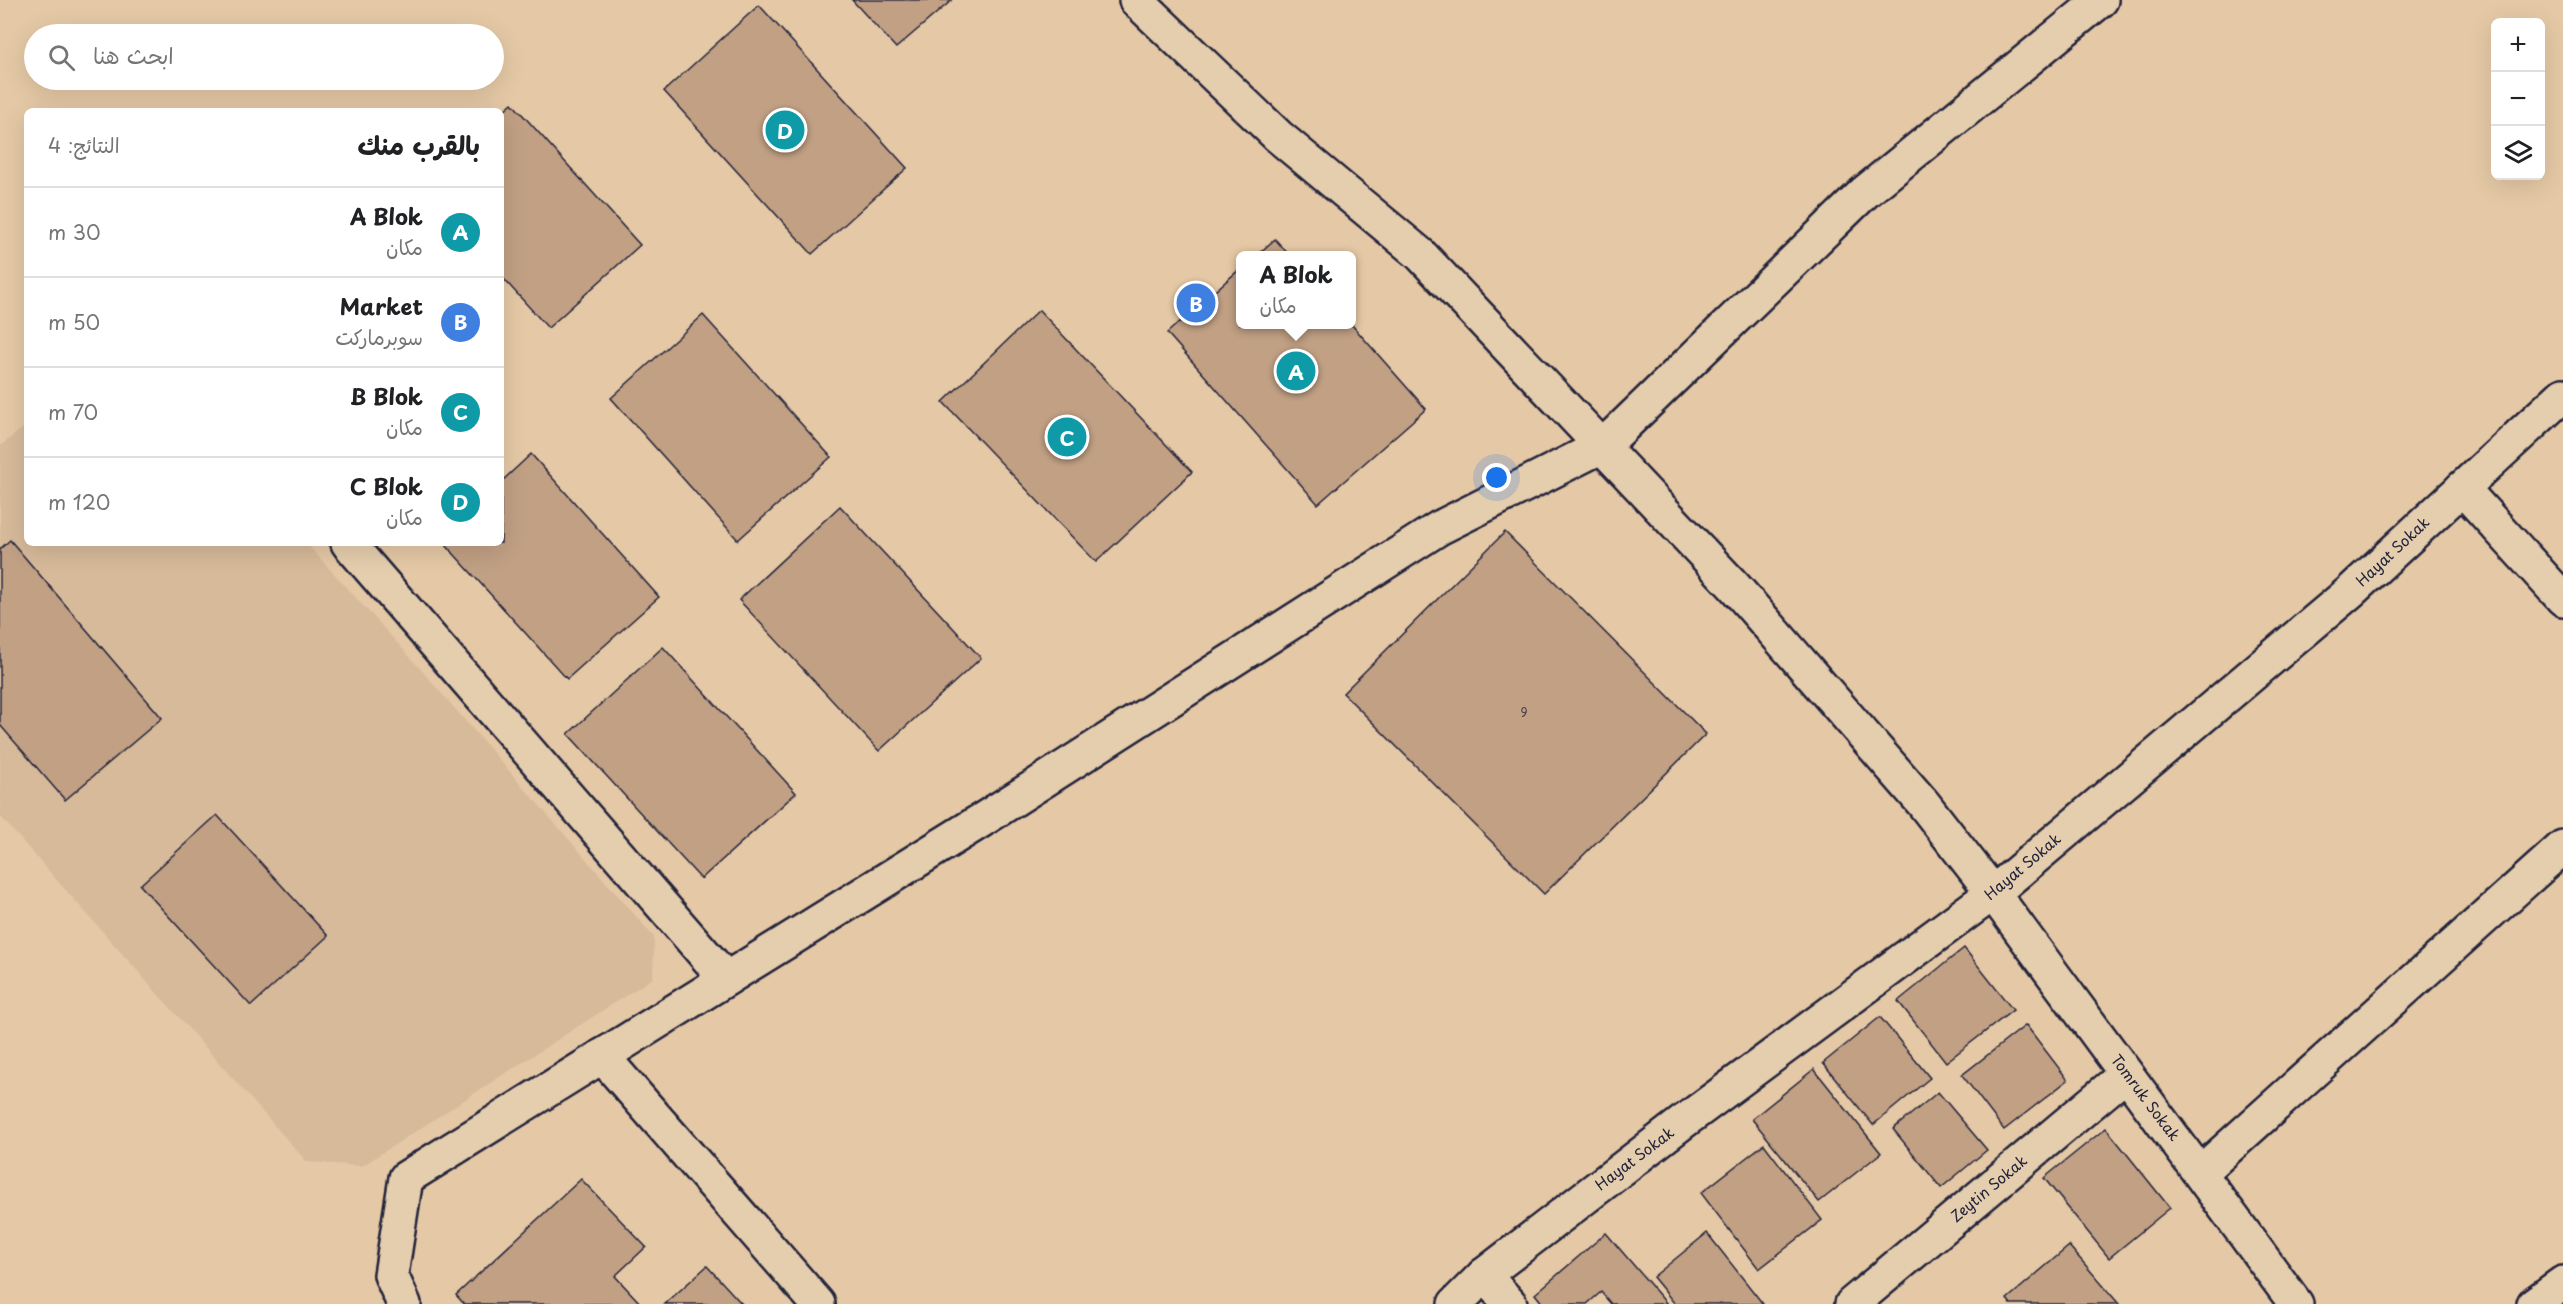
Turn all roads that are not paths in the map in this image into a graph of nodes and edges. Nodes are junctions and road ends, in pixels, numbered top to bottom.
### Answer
1 (1136, 0) edge
2 (2101, 0) edge
3 (2563, 395) edge
4 (1604, 445) junction
5 (2462, 488) junction
6 (351, 546) edge
7 (2563, 599) edge
8 (2563, 847) edge
9 (1993, 893) junction
10 (726, 979) junction
11 (602, 1056) junction
12 (2126, 1074) junction
13 (2200, 1173) junction
14 (1484, 1275) junction
15 (2563, 1283) edge
16 (404, 1304) edge
17 (818, 1304) edge
18 (1455, 1304) edge
19 (1510, 1304) edge
20 (1852, 1304) edge
21 (2296, 1304) edge
22 (2534, 1304) edge

1 - 4 street, Tomruk Sokak
2 - 4 street
3 - 5 street, Hayat Sokak
4 - 9 street, Tomruk Sokak
4 - 10 street
5 - 7 street
5 - 9 street, Hayat Sokak
6 - 10 street
8 - 13 street
9 - 12 street, Tomruk Sokak
9 - 14 street, Hayat Sokak
10 - 11 street
11 - 16 street
11 - 17 street
12 - 13 street, Tomruk Sokak
12 - 20 street, Zeytin Sokak
13 - 21 street, Tomruk Sokak
14 - 18 street, Hayat Sokak
14 - 19 street
15 - 22 street

